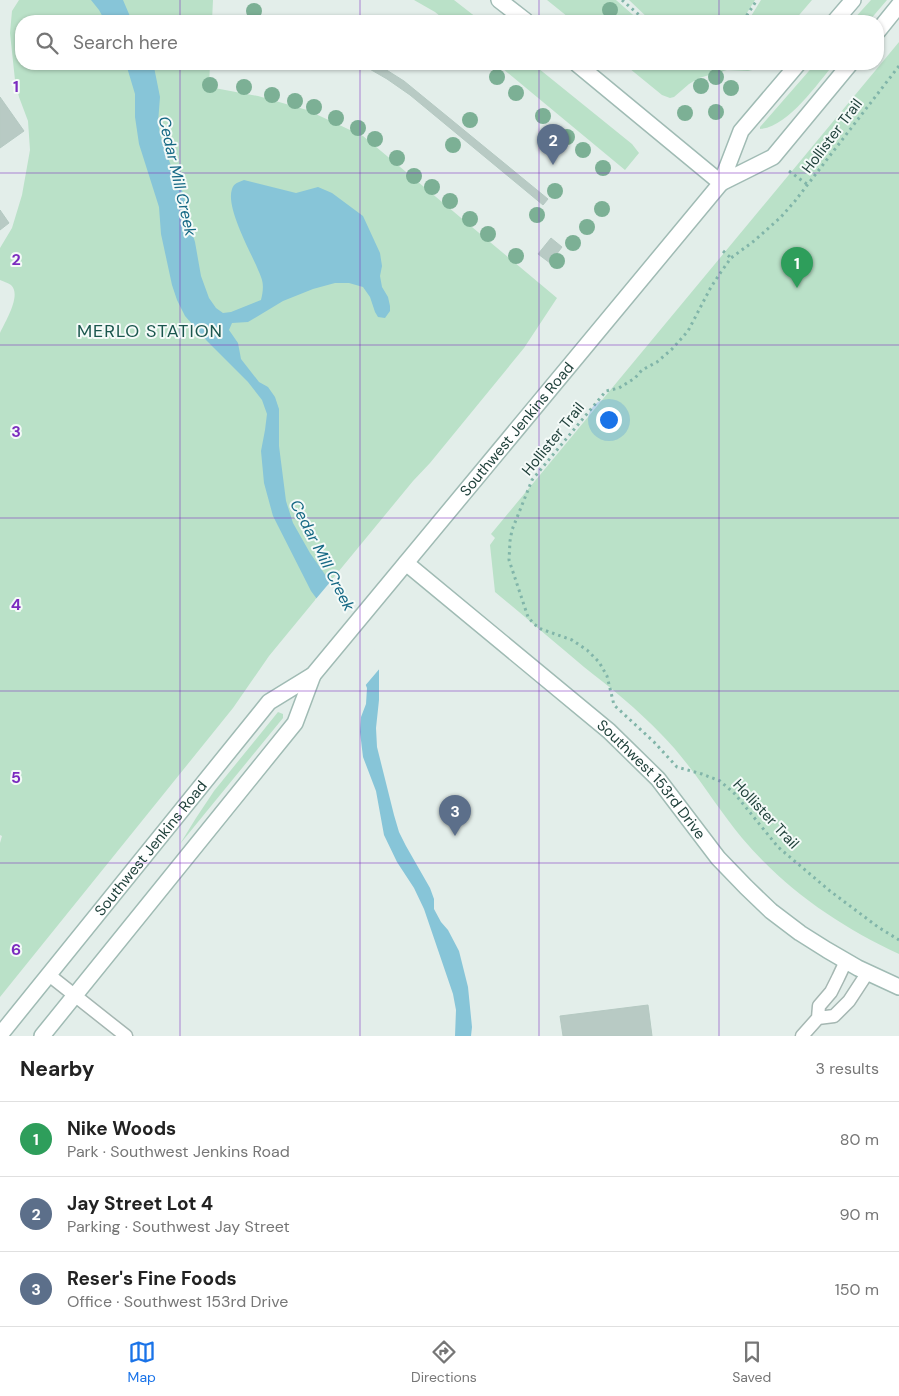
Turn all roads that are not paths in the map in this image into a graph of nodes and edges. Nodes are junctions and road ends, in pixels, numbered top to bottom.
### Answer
1 (499, 0) edge
2 (853, 0) edge
3 (899, 5) edge
4 (518, 15) edge
5 (840, 15) edge
6 (884, 24) edge
7 (584, 70) edge
8 (793, 70) edge
9 (845, 70) edge
10 (721, 183) junction
11 (406, 563) junction
12 (313, 676) junction
13 (846, 961) junction
14 (868, 972) junction
15 (49, 975) junction
16 (899, 987) edge
17 (75, 996) junction
18 (818, 1018) junction
19 (0, 1035) edge
20 (42, 1036) edge
21 (126, 1036) edge
22 (802, 1036) edge

1 - 4 main road
2 - 5 main road
3 - 6 main road
7 - 10 main road
8 - 10 main road, Southwest Jenkins Road
9 - 10 main road, Southwest Jenkins Road
10 - 11 main road, Southwest Jenkins Road
11 - 12 main road, Southwest Jenkins Road
11 - 13 main road, Southwest 153rd Drive
12 - 15 main road, Southwest Jenkins Road
12 - 17 main road, Southwest Jenkins Road
13 - 14 main road, Southwest 153rd Drive
13 - 18 lane
14 - 16 main road, Southwest 153rd Drive
14 - 18 lane
15 - 17 lane
15 - 19 main road, Southwest Jenkins Road
17 - 20 main road, Southwest Jenkins Road
17 - 21 lane
18 - 22 lane

